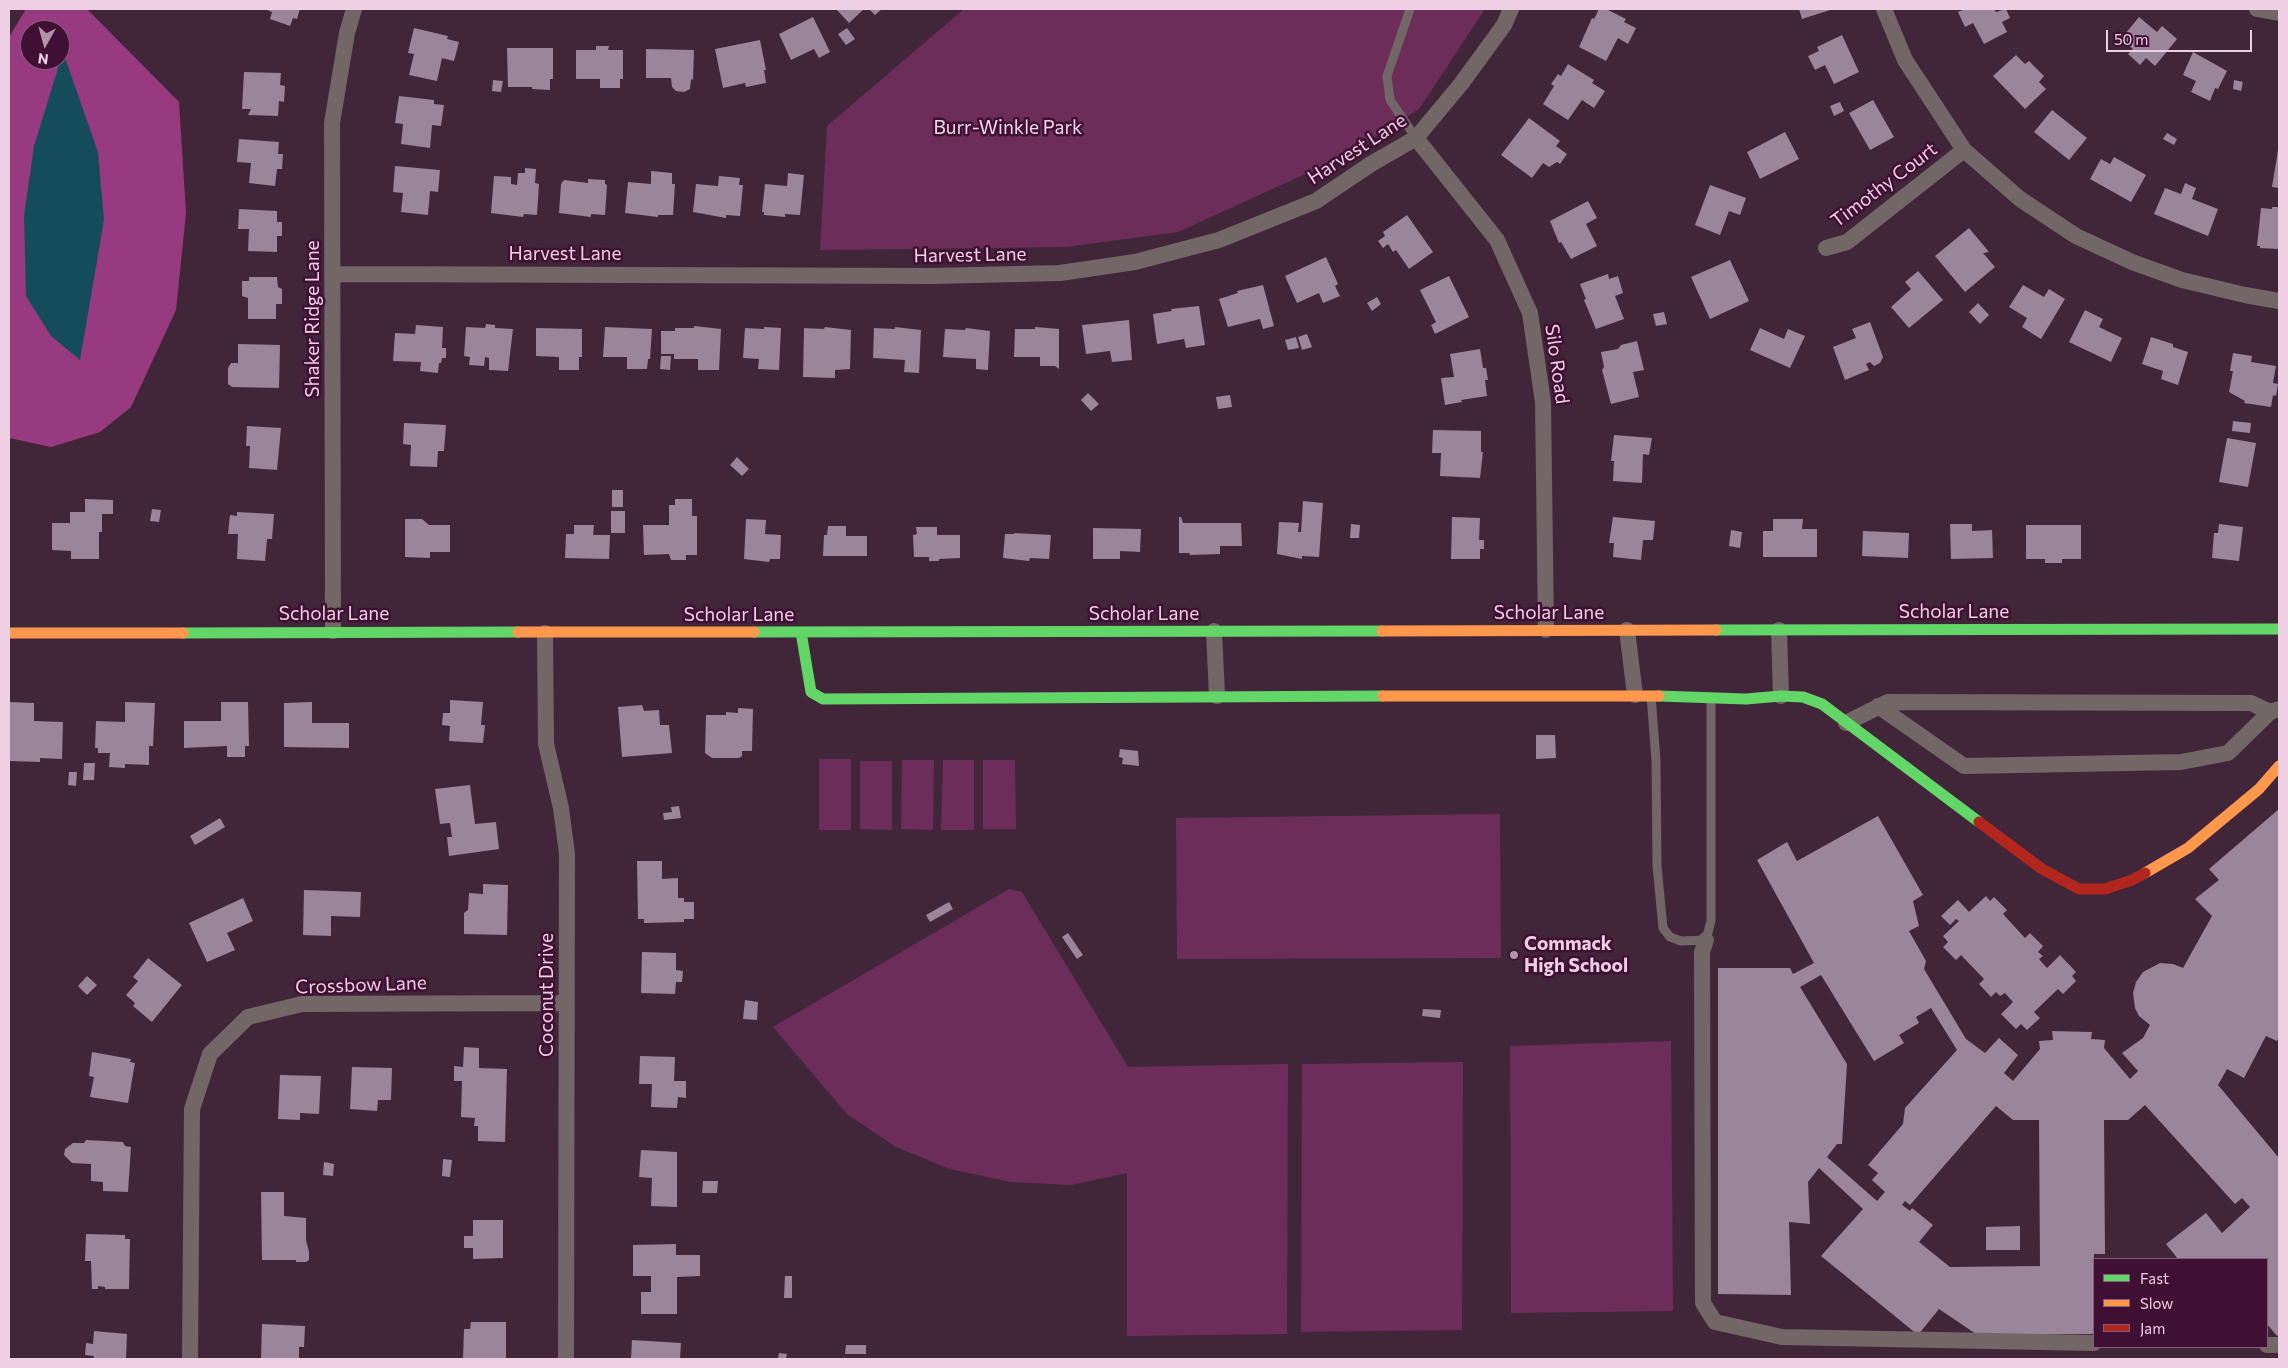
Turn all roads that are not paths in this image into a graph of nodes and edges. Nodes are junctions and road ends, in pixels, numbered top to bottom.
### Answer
1 (354, 9) edge
2 (1410, 9) edge
3 (1511, 9) edge
4 (1884, 9) edge
5 (2257, 9) edge
6 (2279, 13) edge
7 (1416, 138) junction
8 (1964, 150) junction
9 (1826, 248) dead end
10 (334, 274) junction
11 (2279, 301) edge
12 (2279, 629) edge
13 (1546, 630) junction
14 (1627, 630) junction
15 (1779, 630) junction
16 (333, 631) junction
17 (1214, 631) junction
18 (801, 632) junction
19 (9, 633) edge
20 (545, 633) junction
21 (1643, 695) junction
22 (1217, 696) junction
23 (1781, 696) junction
24 (1711, 698) junction
25 (1878, 706) junction
26 (2275, 710) edge
27 (1846, 722) junction
28 (2279, 766) edge
29 (1706, 940) junction
30 (567, 1003) junction
31 (2093, 1343) edge
32 (190, 1359) edge
33 (566, 1359) edge

1 - 10 street, Shaker Ridge Lane
2 - 7 lane
3 - 7 street, Harvest Lane
4 - 8 street
5 - 6 street
7 - 10 street, Harvest Lane
7 - 13 street, Silo Road
8 - 9 street, Timothy Court
8 - 11 street
10 - 16 street, Shaker Ridge Lane
12 - 15 street, Scholar Lane
13 - 14 street, Scholar Lane
13 - 17 street, Scholar Lane
14 - 15 street, Scholar Lane
14 - 21 street
15 - 23 street
16 - 19 street, Scholar Lane
16 - 20 street, Scholar Lane
17 - 18 street, Scholar Lane
17 - 22 street
18 - 20 street, Scholar Lane
18 - 22 street
20 - 30 street, Coconut Drive
21 - 22 street
21 - 24 street
21 - 29 lane
23 - 24 street
23 - 27 street
24 - 29 lane
25 - 26 street
25 - 26 street
25 - 27 street
27 - 28 street
29 - 31 street
30 - 32 street, Crossbow Lane
30 - 33 street, Coconut Drive

